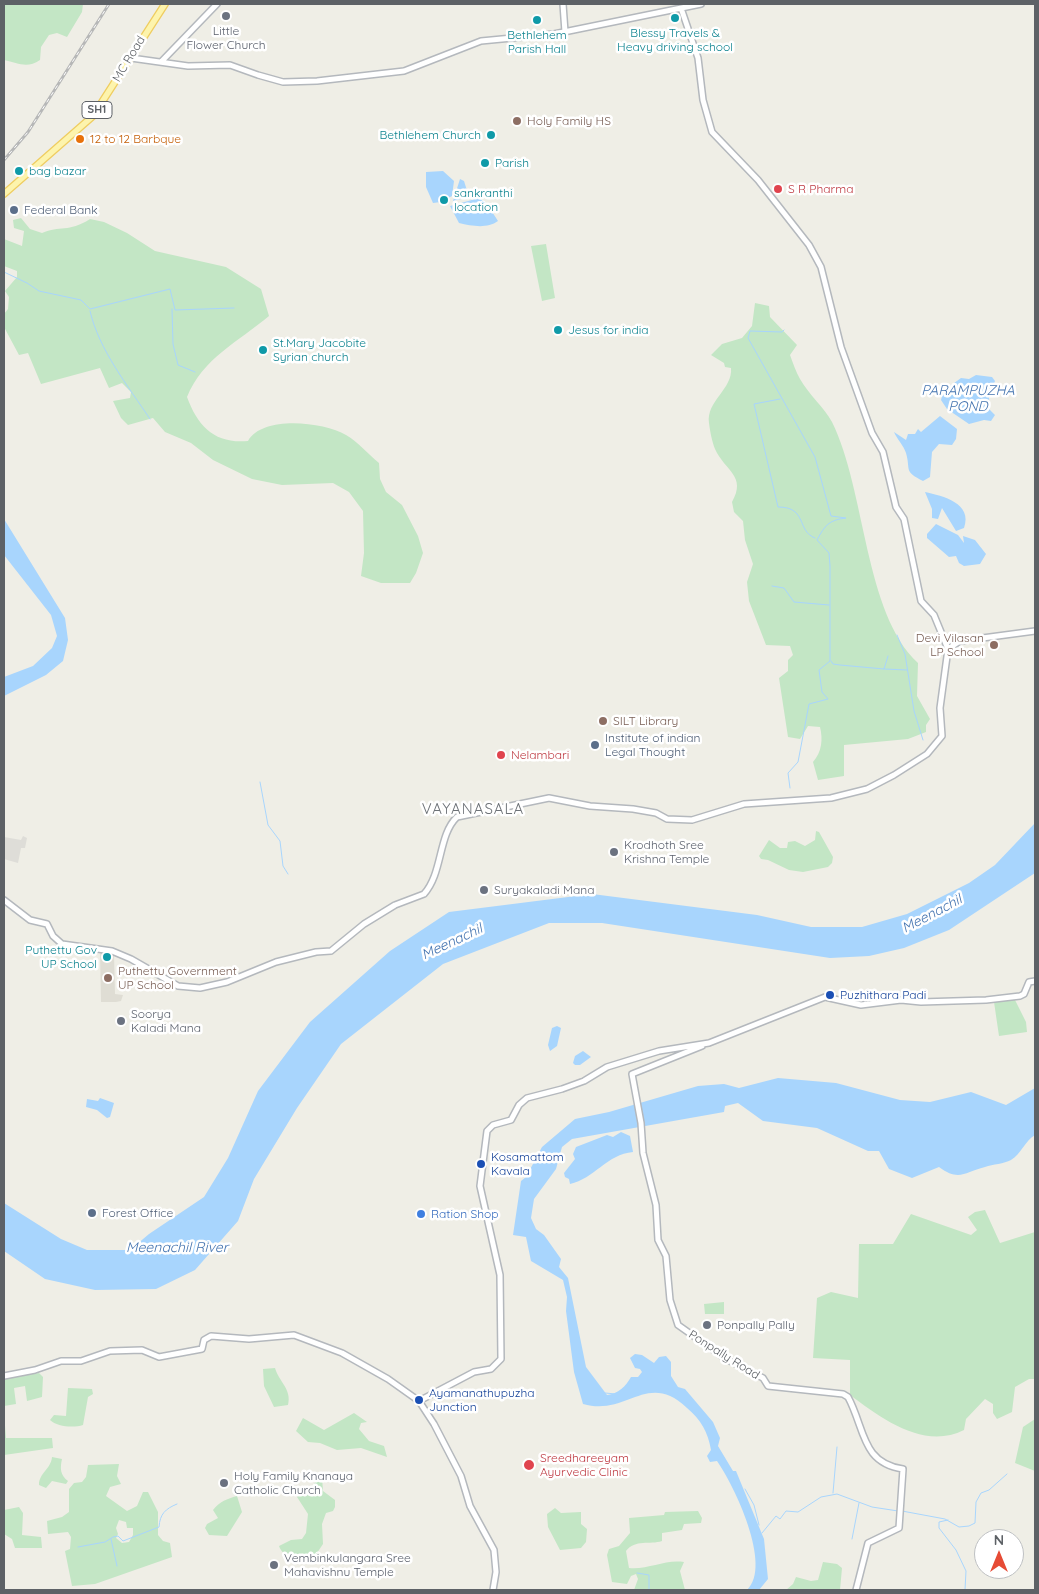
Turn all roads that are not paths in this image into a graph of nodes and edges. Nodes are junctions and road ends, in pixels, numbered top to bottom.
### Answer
1 (164, 4) edge
2 (217, 4) edge
3 (563, 4) edge
4 (701, 4) edge
5 (681, 8) junction
6 (564, 32) junction
7 (131, 58) junction
8 (162, 62) junction
9 (4, 194) edge
10 (1035, 631) edge
11 (948, 649) junction
12 (4, 900) edge
13 (1035, 981) edge
14 (709, 1043) junction
15 (4, 1376) edge
16 (419, 1401) junction
17 (493, 1590) edge
18 (856, 1590) edge

1 - 7 main road, MC Road / SH1
2 - 8 main road
3 - 6 main road
4 - 5 main road
5 - 6 main road
5 - 11 main road
6 - 8 main road
7 - 8 main road
7 - 9 main road, MC Road / SH1
10 - 11 main road
11 - 12 main road
13 - 14 main road
14 - 16 main road
14 - 18 main road, Ponpally Road
15 - 16 main road
16 - 17 main road

